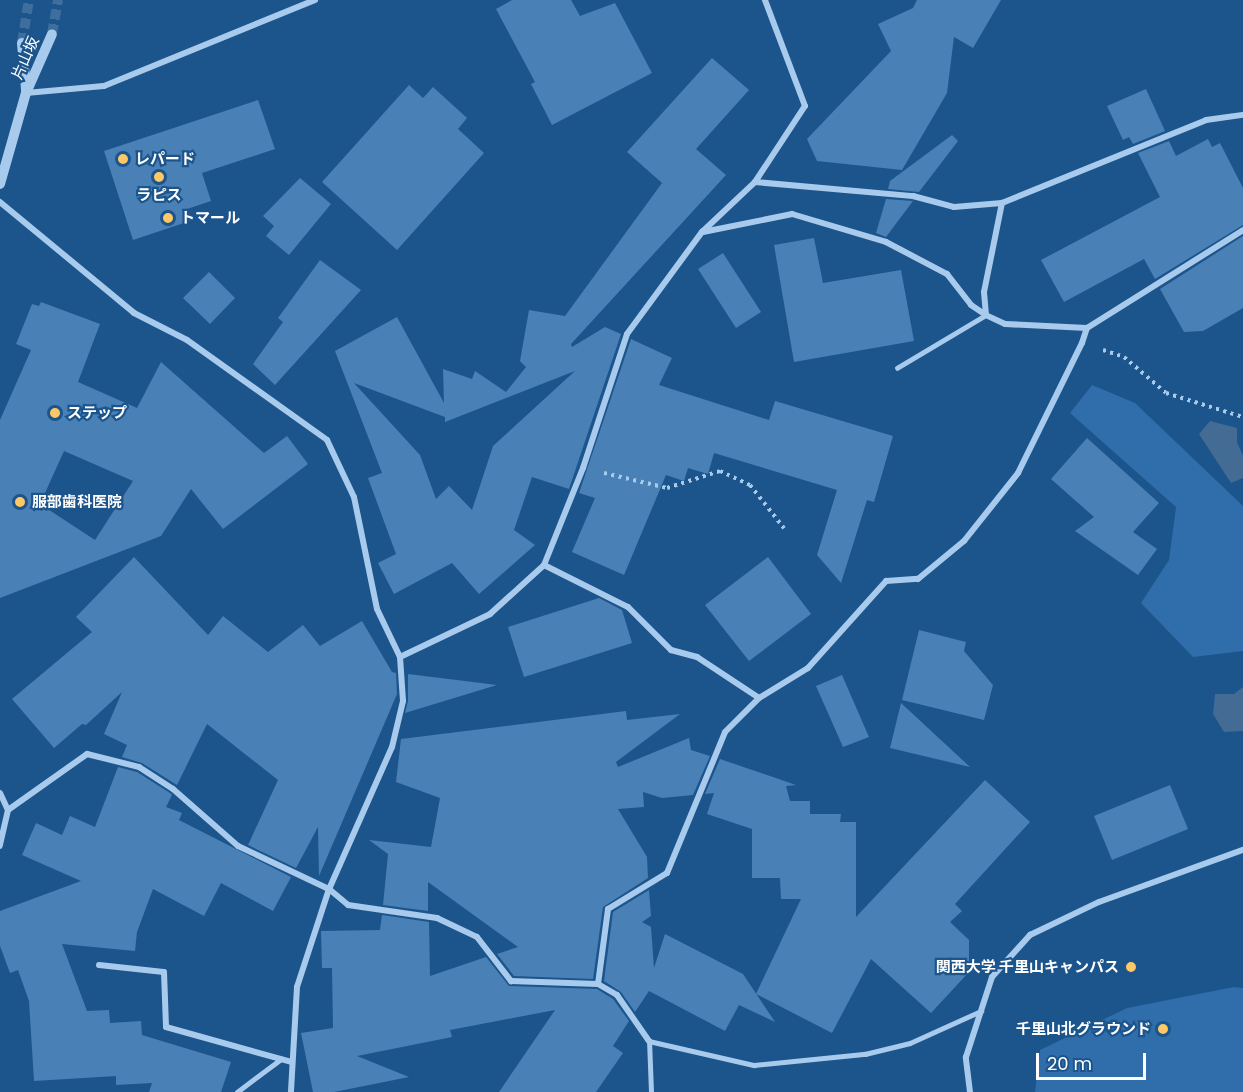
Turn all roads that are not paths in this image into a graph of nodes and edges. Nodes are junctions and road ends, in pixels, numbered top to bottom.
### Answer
1 (315, 0) edge
2 (765, 0) edge
3 (52, 34) tunnel mouth
4 (22, 43) tunnel mouth
5 (26, 93) junction
6 (1243, 115) edge
7 (755, 182) junction
8 (0, 184) edge
9 (0, 202) edge
10 (1002, 203) junction
11 (1243, 230) edge
12 (702, 232) junction
13 (986, 315) junction
14 (1087, 328) junction
15 (897, 368) dead end
16 (544, 565) junction
17 (400, 657) junction
18 (759, 698) junction
19 (0, 793) edge
20 (8, 810) junction
21 (0, 846) edge
22 (1243, 850) edge
23 (330, 889) junction
24 (99, 965) dead end
25 (598, 984) junction
26 (981, 1011) junction
27 (649, 1041) junction
28 (281, 1059) junction
29 (291, 1062) junction
30 (237, 1092) edge
31 (291, 1092) edge
32 (651, 1092) edge
33 (970, 1092) edge

1 - 5 street
2 - 7 street
3 - 5 street, 片山坂
4 - 5 street, 片山坂
5 - 8 street, 片山坂
6 - 10 street
7 - 10 street
7 - 12 street
9 - 17 street
10 - 13 street
11 - 14 street
12 - 13 street
12 - 16 street
13 - 14 street
13 - 15 lane
14 - 18 street
16 - 17 street
16 - 18 street
17 - 23 street
18 - 25 street
19 - 20 street
20 - 21 street
20 - 23 street
22 - 26 street
23 - 25 street
23 - 29 street
24 - 28 street
25 - 27 street
26 - 27 lane
26 - 33 street
27 - 32 lane
28 - 29 street
28 - 30 lane
29 - 31 street

